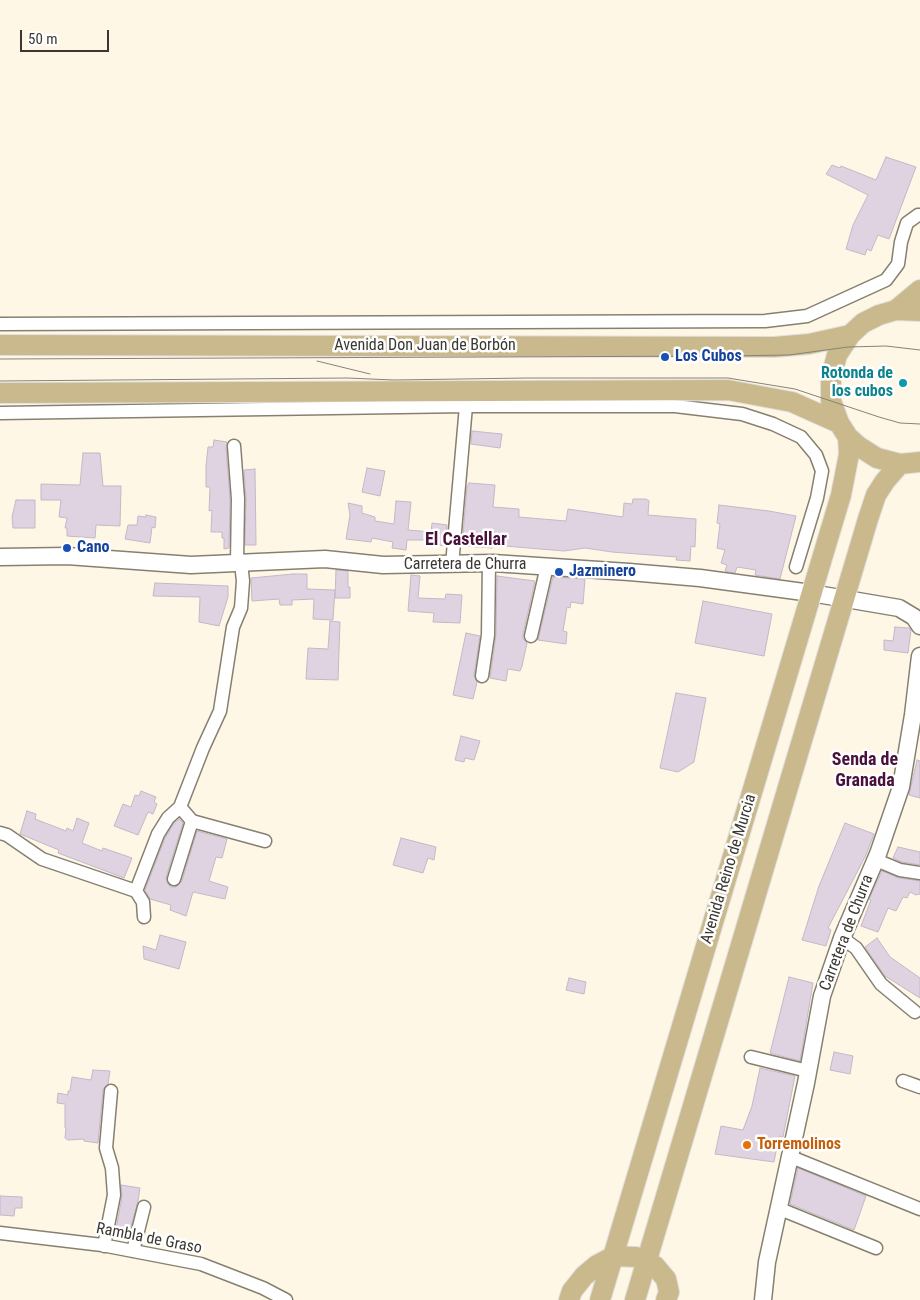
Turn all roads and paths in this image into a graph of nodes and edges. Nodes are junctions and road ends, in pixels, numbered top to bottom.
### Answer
1 (920, 215) edge
2 (920, 290) edge
3 (896, 310) junction
4 (920, 311) edge
5 (0, 324) edge
6 (850, 335) junction
7 (0, 345) edge
8 (0, 393) edge
9 (466, 406) junction
10 (0, 413) edge
11 (843, 430) junction
12 (234, 446) dead end
13 (920, 462) edge
14 (900, 464) junction
15 (0, 557) edge
16 (239, 563) junction
17 (489, 563) junction
18 (452, 565) junction
19 (547, 566) junction
20 (796, 567) dead end
21 (811, 592) junction
22 (845, 599) junction
23 (920, 623) edge
24 (531, 636) dead end
25 (920, 656) edge
26 (482, 676) dead end
27 (915, 738) edge
28 (180, 807) junction
29 (192, 821) junction
30 (0, 833) edge
31 (265, 841) dead end
32 (876, 860) junction
33 (920, 873) edge
34 (174, 879) dead end
35 (136, 892) junction
36 (144, 917) dead end
37 (842, 938) junction
38 (915, 1012) dead end
39 (751, 1057) dead end
40 (808, 1072) junction
41 (903, 1081) dead end
42 (920, 1087) edge
43 (111, 1091) dead end
44 (791, 1157) junction
45 (144, 1207) dead end
46 (780, 1209) junction
47 (920, 1209) edge
48 (0, 1233) edge
49 (104, 1246) junction
50 (876, 1248) dead end
51 (133, 1251) junction
52 (614, 1256) junction
53 (646, 1261) junction
54 (668, 1299) edge
55 (286, 1300) edge
56 (569, 1300) edge
57 (600, 1300) edge
58 (635, 1300) edge
59 (763, 1300) edge

1 - 5 street
2 - 3 main road
3 - 4 main road
3 - 6 main road
6 - 7 main road, Avenida Don Juan de Borbón
6 - 11 main road
8 - 11 main road
9 - 10 street
9 - 18 street
9 - 20 street
11 - 14 main road
11 - 21 main road, Avenida Reino de Murcia
12 - 16 street
13 - 14 main road
14 - 22 main road, Avenida Reino de Murcia
15 - 16 street, Carretera de Churra
16 - 18 street, Carretera de Churra
16 - 28 street
17 - 18 street, Carretera de Churra
17 - 19 street, Carretera de Churra
17 - 26 street
19 - 21 street, Carretera de Churra
19 - 24 street
21 - 22 street, Carretera de Churra
21 - 52 main road, Avenida Reino de Murcia
22 - 23 street, Carretera de Churra
22 - 53 main road, Avenida Reino de Murcia
25 - 27 street, Carretera de Churra
27 - 32 street, Carretera de Churra
28 - 29 street
28 - 35 street
29 - 31 street
29 - 34 street
30 - 35 street
32 - 33 street
32 - 37 street, Carretera de Churra
35 - 36 street
37 - 38 street
37 - 40 street, Carretera de Churra
39 - 40 street
40 - 44 street, Carretera de Churra
41 - 42 street
43 - 49 street
44 - 46 street, Carretera de Churra
44 - 47 street
45 - 51 street
46 - 50 street
46 - 59 street, Carretera de Churra
48 - 49 street, Rambla de Graso
49 - 51 street, Rambla de Graso
51 - 55 street, Rambla de Graso
52 - 53 main road
52 - 56 main road
52 - 57 main road, Avenida Reino de Murcia
53 - 54 main road
53 - 58 main road, Avenida Reino de Murcia

